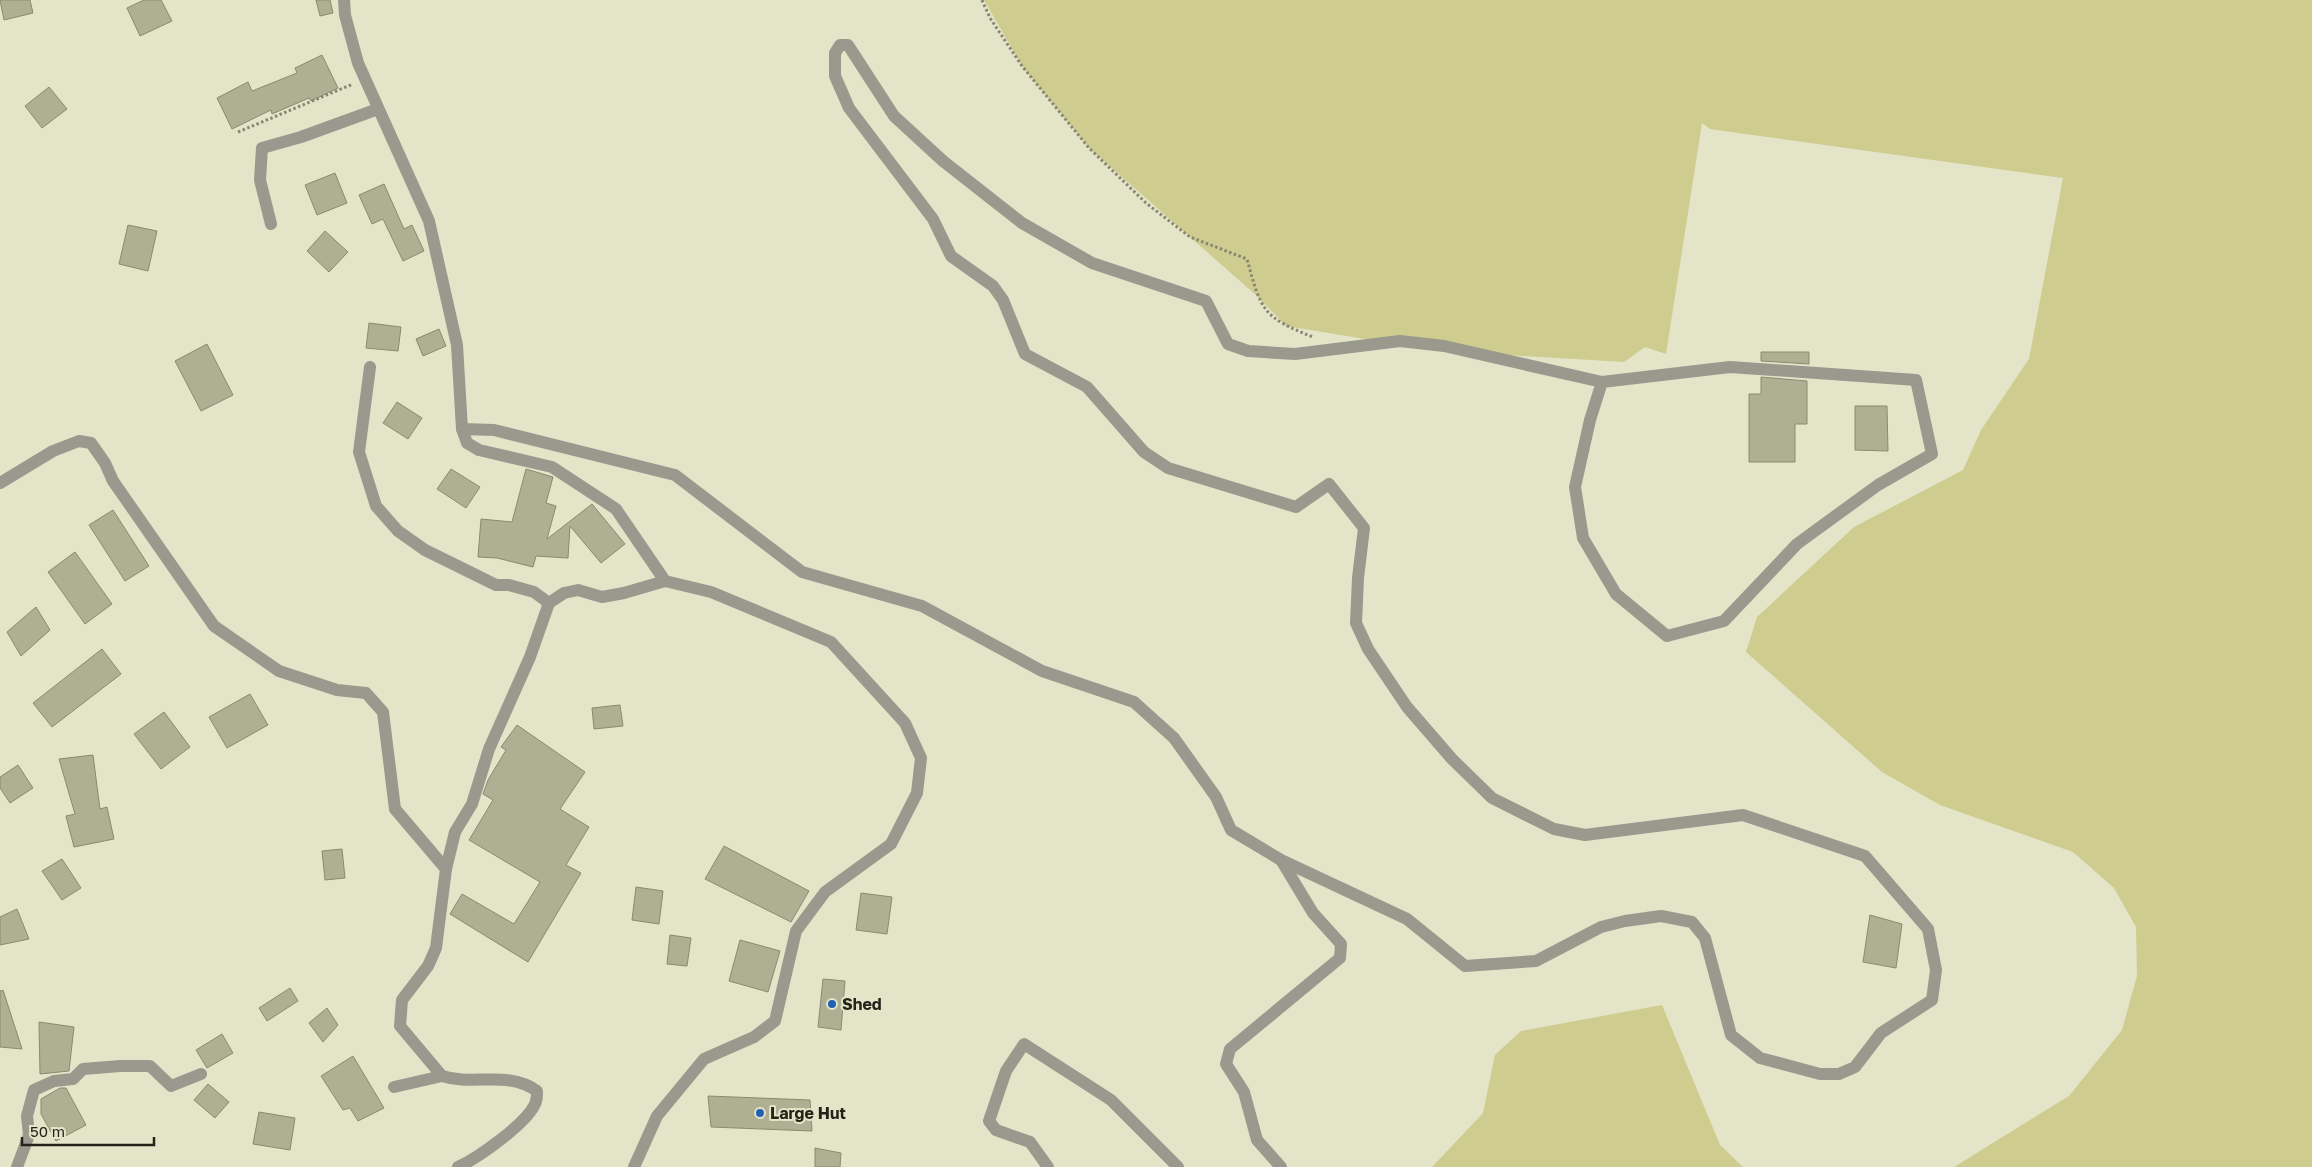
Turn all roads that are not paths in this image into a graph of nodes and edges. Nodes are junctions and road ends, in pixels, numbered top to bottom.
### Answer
1 (344, 0) edge
2 (378, 109) junction
3 (270, 224) dead end
4 (370, 367) dead end
5 (1602, 382) junction
6 (462, 429) junction
7 (0, 483) edge
8 (665, 581) junction
9 (549, 602) junction
10 (1281, 860) junction
11 (446, 869) junction
12 (201, 1074) dead end
13 (442, 1076) junction
14 (394, 1087) dead end
15 (17, 1167) edge
16 (458, 1167) edge
17 (634, 1167) edge
18 (1048, 1167) edge
19 (1178, 1167) edge
20 (1282, 1167) edge

1 - 2 street
2 - 3 street
2 - 6 street
4 - 9 street
5 - 5 street
5 - 10 street
6 - 8 street
6 - 10 street
7 - 11 street
8 - 9 street
8 - 17 street
9 - 11 street
10 - 20 street
11 - 13 street
12 - 15 street
13 - 14 street
13 - 16 street
18 - 19 street

